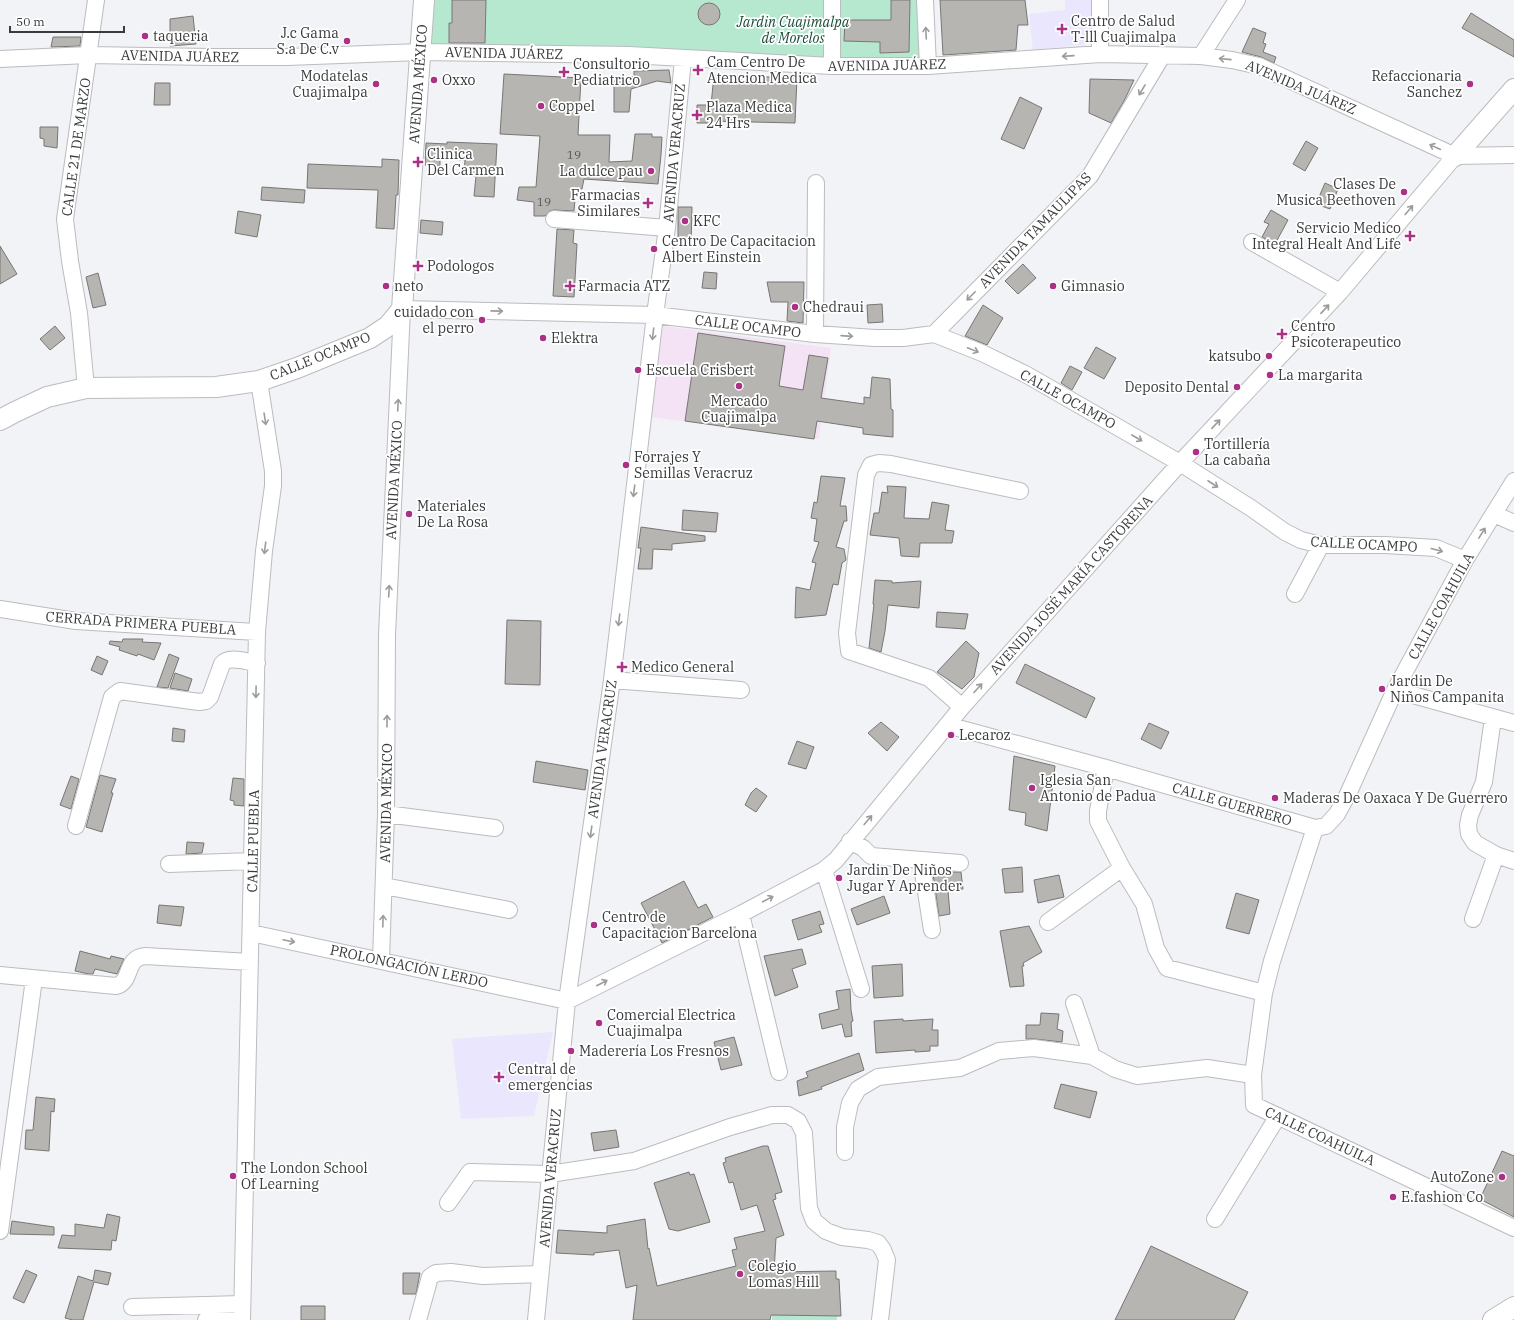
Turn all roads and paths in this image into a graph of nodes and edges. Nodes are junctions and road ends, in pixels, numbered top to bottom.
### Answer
1 (96, 0) edge
2 (424, 0) edge
3 (832, 0) edge
4 (925, 0) edge
5 (1100, 0) edge
6 (1237, 0) edge
7 (420, 52) junction
8 (1100, 54) junction
9 (88, 55) junction
10 (1162, 56) junction
11 (1201, 56) junction
12 (0, 58) edge
13 (683, 59) junction
14 (832, 66) junction
15 (928, 66) junction
16 (1514, 89) edge
17 (1514, 155) edge
18 (1455, 156) junction
19 (816, 183) dead end
20 (554, 219) dead end
21 (668, 228) junction
22 (1252, 242) dead end
23 (1340, 292) junction
24 (402, 309) junction
25 (655, 315) junction
26 (815, 334) junction
27 (934, 334) junction
28 (259, 381) junction
29 (86, 388) junction
30 (0, 420) edge
31 (1180, 463) junction
32 (1514, 481) edge
33 (1020, 491) dead end
34 (1494, 514) junction
35 (1514, 523) edge
36 (1321, 545) junction
37 (1465, 560) junction
38 (1295, 594) dead end
39 (0, 609) edge
40 (258, 632) junction
41 (257, 663) junction
42 (612, 680) junction
43 (741, 690) dead end
44 (1395, 690) junction
45 (962, 707) junction
46 (1493, 718) junction
47 (1514, 724) edge
48 (947, 725) junction
49 (1106, 768) junction
50 (386, 814) junction
51 (76, 826) dead end
52 (495, 828) dead end
53 (1315, 828) junction
54 (850, 841) junction
55 (1496, 855) junction
56 (921, 860) junction
57 (1514, 861) edge
58 (252, 862) junction
59 (960, 863) dead end
60 (169, 864) dead end
61 (1122, 868) junction
62 (824, 870) junction
63 (384, 886) junction
64 (509, 910) dead end
65 (741, 914) junction
66 (1473, 919) dead end
67 (1048, 922) dead end
68 (932, 930) dead end
69 (251, 933) junction
70 (381, 960) junction
71 (250, 962) junction
72 (0, 975) edge
73 (34, 979) junction
74 (861, 989) dead end
75 (1264, 994) junction
76 (567, 1000) junction
77 (1074, 1003) dead end
78 (1092, 1056) junction
79 (779, 1072) dead end
80 (1253, 1075) junction
81 (1278, 1116) junction
82 (845, 1152) dead end
83 (550, 1174) junction
84 (448, 1203) dead end
85 (1215, 1218) dead end
86 (1514, 1228) edge
87 (0, 1231) edge
88 (540, 1274) junction
89 (242, 1304) junction
90 (1514, 1307) edge
91 (132, 1308) dead end
92 (206, 1320) edge
93 (231, 1320) edge
94 (242, 1320) edge
95 (418, 1320) edge
96 (536, 1320) edge
97 (880, 1320) edge
98 (1493, 1320) edge

1 - 9 street, CALLE 21 DE MARZO
2 - 7 main road, AVENIDA MÉXICO
3 - 14 street
15 -> 4 street
5 - 8 street
6 - 11 street
7 - 9 street, AVENIDA JUÁREZ
7 - 13 street, AVENIDA JUÁREZ
7 - 24 main road, AVENIDA MÉXICO
8 - 10 street, AVENIDA JUÁREZ
8 -> 15 street, AVENIDA JUÁREZ
9 - 12 street, AVENIDA JUÁREZ
9 - 29 street, CALLE 21 DE MARZO
10 - 11 street, AVENIDA JUÁREZ
10 -> 27 street, AVENIDA TAMAULIPAS
18 -> 11 street, AVENIDA JUÁREZ
13 - 14 street, AVENIDA JUÁREZ
13 - 21 street, AVENIDA VERACRUZ
14 - 15 street, AVENIDA JUÁREZ
16 - 18 main road, AVENIDA JOSÉ MARÍA CASTORENA
17 - 18 street, AVENIDA JUÁREZ
23 -> 18 street, AVENIDA JOSÉ MARÍA CASTORENA
19 - 26 street
20 - 21 street
21 - 25 street, AVENIDA VERACRUZ
22 - 23 street
31 -> 23 street, AVENIDA JOSÉ MARÍA CASTORENA
24 -> 25 street, CALLE OCAMPO
24 - 28 main road, CALLE OCAMPO
50 -> 24 street, AVENIDA MÉXICO
25 - 26 street, CALLE OCAMPO
25 -> 42 street, AVENIDA VERACRUZ
26 -> 27 street, CALLE OCAMPO
27 -> 31 street, CALLE OCAMPO
28 - 29 main road, CALLE OCAMPO
28 -> 40 street, CALLE PUEBLA
29 - 30 main road, CALLE OCAMPO
31 -> 36 street, CALLE OCAMPO
45 -> 31 street, AVENIDA JOSÉ MARÍA CASTORENA
32 - 34 street, CALLE COAHUILA
33 - 45 street
34 - 35 street
37 -> 34 street, CALLE COAHUILA
36 -> 37 street, CALLE OCAMPO
36 - 38 street
37 - 44 street, CALLE COAHUILA
39 - 40 street, CERRADA PRIMERA PUEBLA
40 - 41 street, CALLE PUEBLA
41 - 51 street
41 -> 58 street, CALLE PUEBLA
42 - 43 street
42 -> 76 street, AVENIDA VERACRUZ
44 - 46 street
44 - 53 street, CALLE COAHUILA
45 - 48 street, AVENIDA JOSÉ MARÍA CASTORENA
46 - 47 street
46 - 55 street
48 - 49 street, CALLE GUERRERO
54 -> 48 street, AVENIDA JOSÉ MARÍA CASTORENA
49 - 53 street, CALLE GUERRERO
49 - 61 street
50 - 52 street
50 - 63 street, AVENIDA MÉXICO
53 - 75 street, CALLE COAHUILA
54 - 56 street
54 - 62 street, AVENIDA JOSÉ MARÍA CASTORENA
55 - 57 street
55 - 66 street
56 - 59 street
56 - 68 street
58 - 60 street
58 - 69 street, CALLE PUEBLA
61 - 67 street
61 - 75 street
65 -> 62 street, AVENIDA JOSÉ MARÍA CASTORENA
62 - 74 street
63 - 64 street
70 -> 63 street, AVENIDA MÉXICO
76 -> 65 street, AVENIDA JOSÉ MARÍA CASTORENA
65 - 79 street
69 -> 70 street, PROLONGACIÓN LERDO
69 - 71 street, CALLE PUEBLA
70 - 76 street, PROLONGACIÓN LERDO
71 - 73 street
71 - 89 street, CALLE PUEBLA
72 - 73 street
73 - 87 street
75 - 80 street, CALLE COAHUILA
76 - 83 street, AVENIDA VERACRUZ
77 - 78 street
78 - 80 street
78 - 82 street
80 - 81 street, CALLE COAHUILA
81 - 85 street
81 - 86 street, CALLE COAHUILA
83 - 84 street
83 - 88 street, AVENIDA VERACRUZ
83 - 97 street
88 - 95 street
88 - 96 street, AVENIDA VERACRUZ
89 - 91 street
89 - 94 street, CALLE PUEBLA
90 - 98 main road
92 - 93 street

